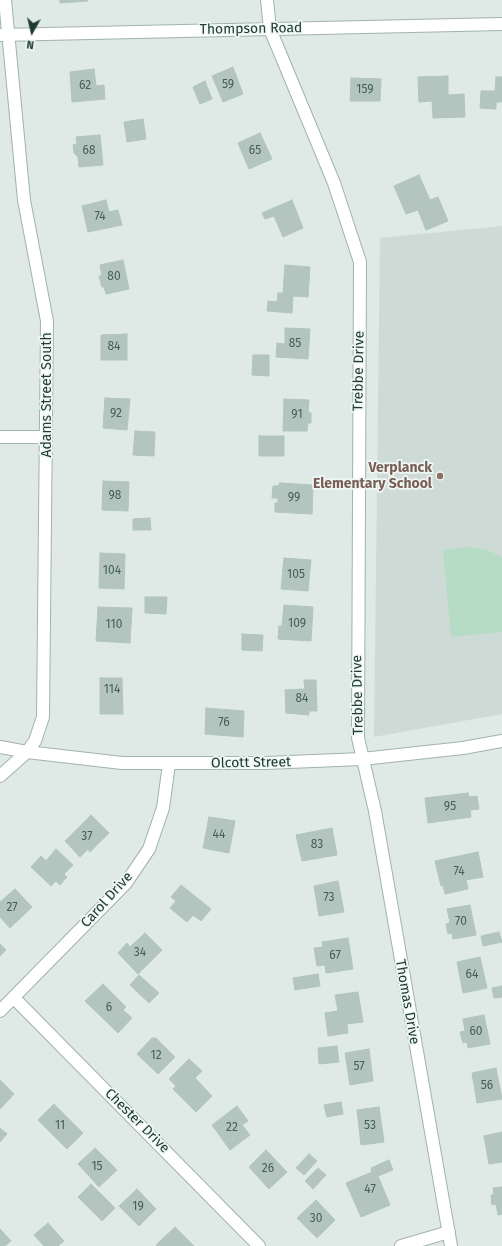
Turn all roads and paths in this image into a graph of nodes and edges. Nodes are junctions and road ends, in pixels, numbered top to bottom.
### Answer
1 (5, 0) edge
2 (267, 0) edge
3 (502, 24) edge
4 (270, 29) junction
5 (4, 35) edge
6 (0, 437) edge
7 (46, 438) junction
8 (502, 741) edge
9 (0, 747) edge
10 (27, 752) junction
11 (362, 759) junction
12 (169, 764) junction
13 (0, 776) edge
14 (14, 998) junction
15 (0, 1010) edge
16 (449, 1232) junction
17 (259, 1246) edge
18 (401, 1246) edge
19 (451, 1246) edge

1 - 5 street, Adams Street South
2 - 4 street, Trebbe Drive
3 - 4 street, Thompson Road
4 - 5 street, Thompson Road
4 - 11 street, Trebbe Drive
5 - 7 street, Adams Street South
6 - 7 street
7 - 10 street, Adams Street South
8 - 11 street, Olcott Street
9 - 10 street, Olcott Street
10 - 12 street, Olcott Street
10 - 13 street, Adams Street South
11 - 12 street, Olcott Street
11 - 16 street, Thomas Drive
12 - 14 street, Carol Drive
14 - 15 street, Carol Drive
14 - 17 street, Chester Drive
16 - 18 street
16 - 19 street, Thomas Drive

